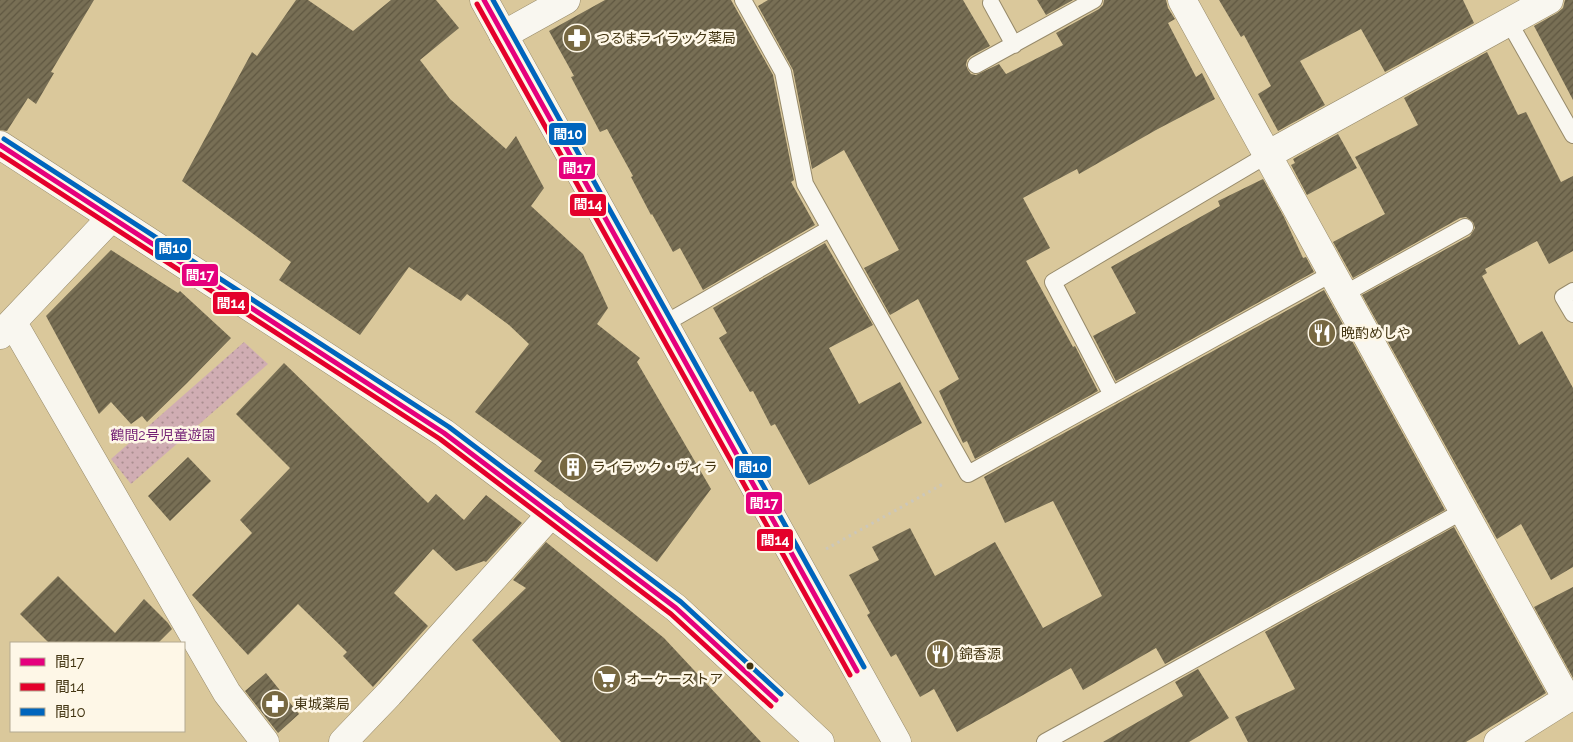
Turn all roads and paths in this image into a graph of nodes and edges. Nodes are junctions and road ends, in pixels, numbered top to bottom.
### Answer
1 (484, 0) edge
2 (566, 0) edge
3 (743, 0) edge
4 (1094, 0) edge
5 (1182, 0) edge
6 (1549, 0) edge
7 (991, 3) dead end
8 (1508, 22) junction
9 (503, 35) junction
10 (1014, 45) junction
11 (976, 65) dead end
12 (1573, 136) edge
13 (0, 145) edge
14 (1267, 155) junction
15 (111, 218) junction
16 (1465, 227) dead end
17 (829, 229) junction
18 (1339, 284) junction
19 (1573, 291) edge
20 (1573, 314) edge
21 (664, 324) junction
22 (7, 329) edge
23 (1112, 394) junction
24 (968, 474) junction
25 (1463, 511) junction
26 (552, 513) junction
27 (821, 551) dead end
28 (1570, 697) edge
29 (265, 742) edge
30 (344, 742) edge
31 (820, 742) edge
32 (897, 742) edge
33 (1045, 742) edge
34 (1498, 742) edge

1 - 9 street
2 - 9 street
3 - 17 lane
4 - 10 lane
5 - 14 street
6 - 8 street
7 - 10 lane
8 - 12 lane
8 - 14 street
9 - 21 street
10 - 11 lane
13 - 15 street
14 - 18 street
14 - 23 lane
15 - 22 street
15 - 26 street
16 - 18 lane
17 - 21 lane
17 - 24 lane
18 - 23 lane
18 - 25 street
19 - 20 lane
21 - 32 street
22 - 29 street
23 - 24 lane
24 - 27 path
25 - 28 street
25 - 33 lane
26 - 30 street
26 - 31 street
28 - 34 street

